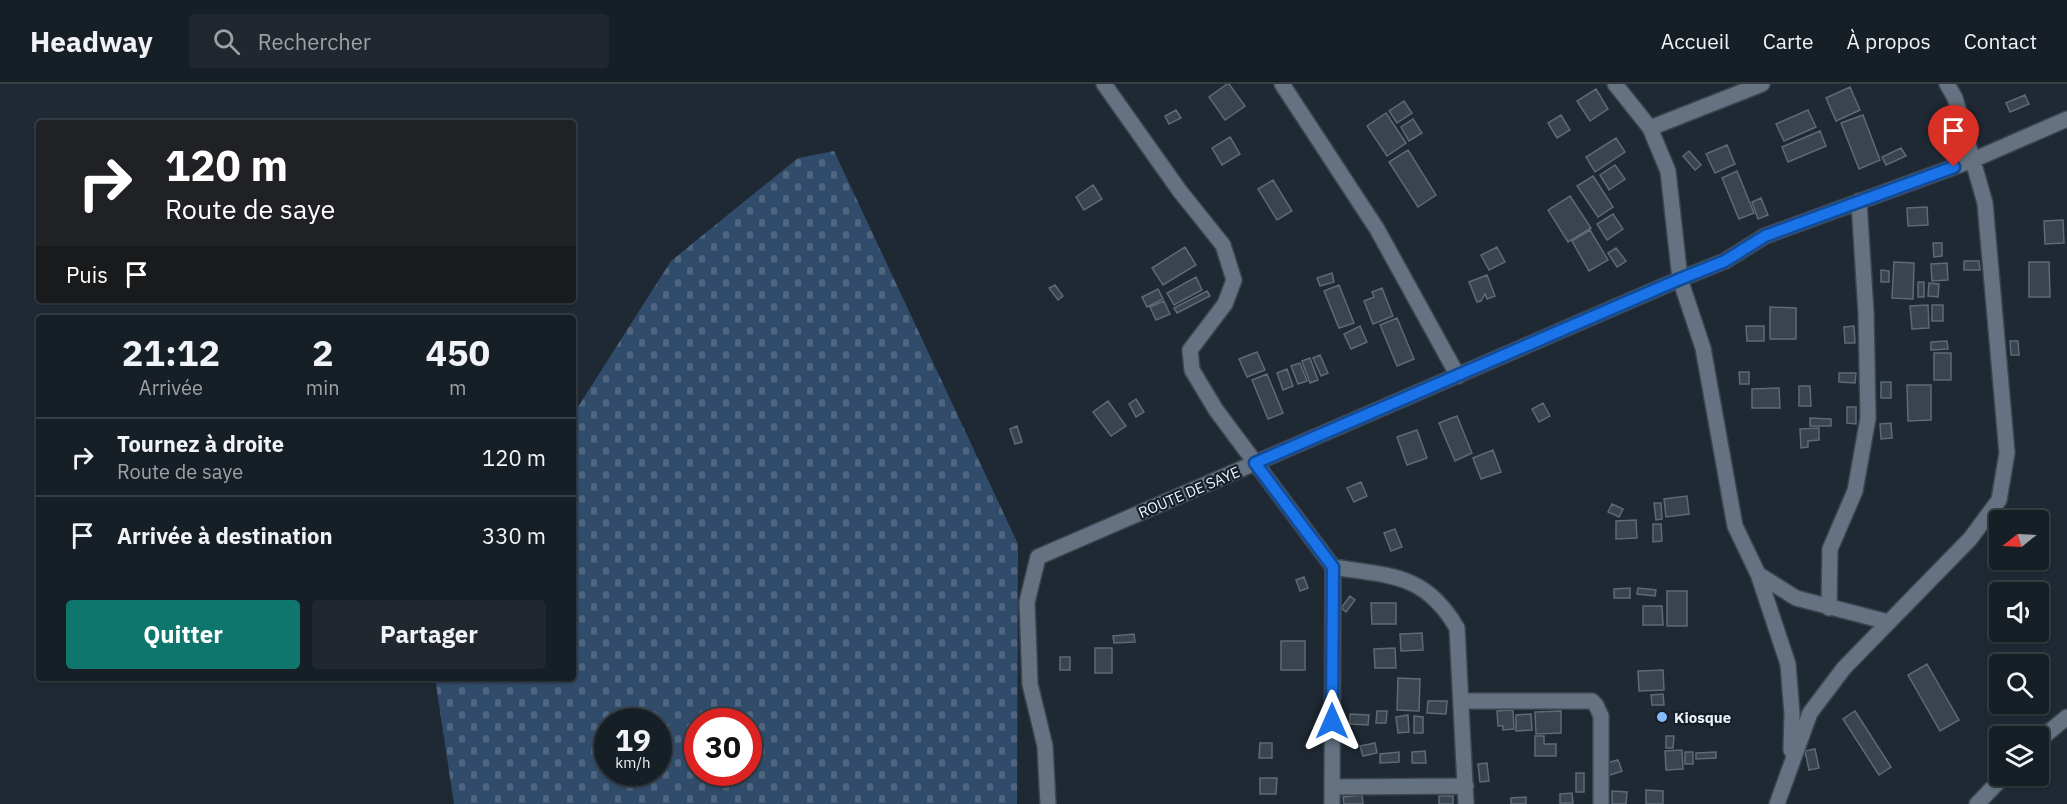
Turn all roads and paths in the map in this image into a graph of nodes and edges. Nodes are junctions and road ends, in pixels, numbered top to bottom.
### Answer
1 (1104, 84) edge
2 (1282, 84) edge
3 (1615, 84) edge
4 (1762, 84) edge
5 (1947, 84) edge
6 (2067, 119) edge
7 (1650, 129) junction
8 (1973, 160) junction
9 (1859, 201) junction
10 (1680, 279) junction
11 (1458, 376) junction
12 (1255, 463) junction
13 (1333, 567) junction
14 (1758, 574) junction
15 (1829, 608) junction
16 (1888, 622) junction
17 (1462, 701) junction
18 (2067, 717) edge
19 (2049, 732) edge
20 (1791, 762) junction
21 (1466, 786) junction
22 (1994, 786) edge
23 (1332, 787) junction
24 (1048, 804) edge
25 (1332, 804) edge
26 (1466, 804) edge
27 (1601, 804) edge
28 (1777, 804) edge
29 (1977, 804) edge

1 - 12 street
2 - 11 street
3 - 7 street
4 - 7 street
5 - 8 street
6 - 8 street, ROUTE DE SAYE
7 - 10 street
8 - 9 street, ROUTE DE SAYE
8 - 16 street
9 - 10 street, ROUTE DE SAYE
9 - 15 street
10 - 11 street, ROUTE DE SAYE
10 - 14 street
11 - 12 street, ROUTE DE SAYE
12 - 13 street
12 - 24 street, ROUTE DE SAYE
13 - 17 street
13 - 23 street
14 - 15 street
14 - 20 street
15 - 16 street
16 - 20 street
17 - 21 street
17 - 27 street
18 - 19 street
20 - 28 street
21 - 23 street
21 - 26 street
22 - 29 street
23 - 25 street

